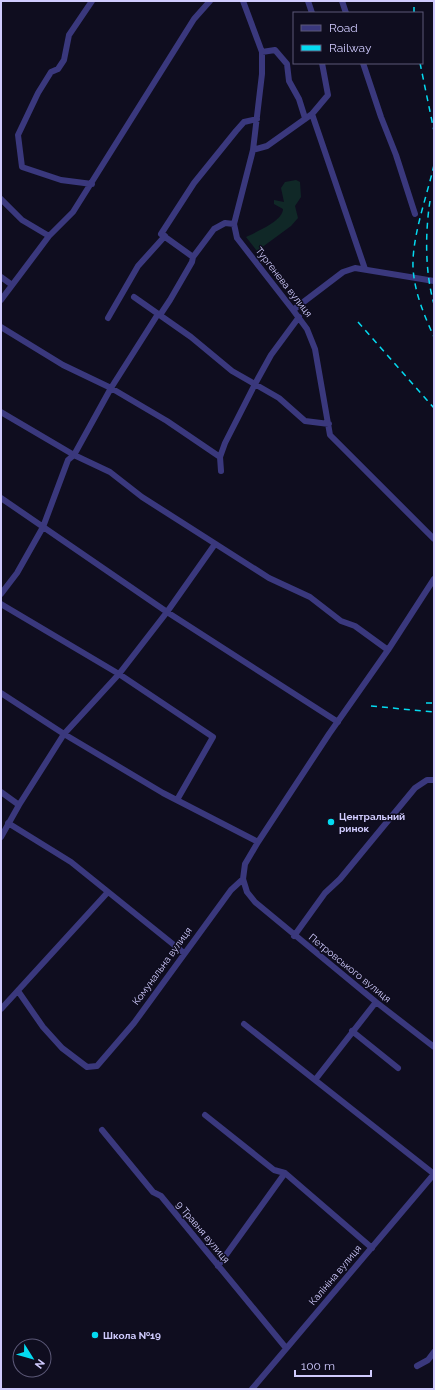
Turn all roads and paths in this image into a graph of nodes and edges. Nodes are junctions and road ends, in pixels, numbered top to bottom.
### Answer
1 (92, 1) edge
2 (210, 1) edge
3 (243, 1) edge
4 (308, 1) edge
5 (342, 1) edge
6 (312, 12) edge
7 (346, 12) edge
8 (262, 52) junction
9 (322, 64) edge
10 (363, 64) edge
11 (312, 114) junction
12 (305, 118) junction
13 (257, 119) junction
14 (253, 150) junction
15 (92, 184) junction
16 (1, 199) edge
17 (415, 214) dead end
18 (234, 224) junction
19 (49, 236) junction
20 (165, 236) junction
21 (193, 257) junction
22 (365, 269) junction
23 (1, 277) edge
24 (434, 281) edge
25 (12, 285) junction
26 (134, 297) dead end
27 (1, 300) edge
28 (293, 310) junction
29 (159, 315) junction
30 (299, 317) junction
31 (108, 318) dead end
32 (1, 326) edge
33 (255, 384) junction
34 (111, 388) junction
35 (1, 412) edge
36 (329, 424) junction
37 (74, 455) junction
38 (220, 457) junction
39 (221, 471) dead end
40 (1, 498) edge
41 (43, 527) junction
42 (434, 539) edge
43 (215, 544) junction
44 (434, 582) edge
45 (1, 594) edge
46 (1, 604) edge
47 (167, 612) junction
48 (388, 650) junction
49 (119, 674) junction
50 (1, 693) edge
51 (338, 722) junction
52 (64, 734) junction
53 (434, 780) edge
54 (1, 792) edge
55 (177, 800) junction
56 (18, 805) junction
57 (8, 823) junction
58 (1, 837) edge
59 (258, 842) junction
60 (243, 879) junction
61 (108, 892) junction
62 (294, 936) junction
63 (184, 953) junction
64 (18, 991) junction
65 (4, 1002) edge
66 (376, 1002) junction
67 (1, 1009) edge
68 (244, 1024) dead end
69 (352, 1032) junction
70 (434, 1047) edge
71 (398, 1068) dead end
72 (315, 1080) junction
73 (205, 1114) dead end
74 (102, 1130) dead end
75 (285, 1173) junction
76 (434, 1174) edge
77 (372, 1248) junction
78 (218, 1266) junction
79 (286, 1348) junction
80 (434, 1352) edge
81 (417, 1366) dead end
82 (252, 1389) edge

1 - 15 street
2 - 15 street
3 - 8 street
4 - 6 street
5 - 7 street
8 - 12 street
8 - 13 street
9 - 11 street
10 - 17 street
11 - 12 street
11 - 22 street
12 - 14 street
13 - 14 street
13 - 20 street
14 - 18 street
15 - 19 street
16 - 19 street
18 - 21 street
18 - 28 street, Тургенева вулиця
19 - 25 street
20 - 21 street
20 - 31 street
21 - 29 street
22 - 24 street
22 - 28 street
23 - 25 street
25 - 27 street
26 - 29 street
28 - 30 street, Тургенева вулиця
29 - 33 street
29 - 34 street
30 - 33 street
30 - 36 street, Тургенева вулиця
32 - 34 street
33 - 36 street
33 - 38 street
34 - 37 street
34 - 38 street
35 - 37 street
36 - 42 street, Тургенева вулиця
37 - 41 street
37 - 43 street
38 - 39 street
40 - 41 street
41 - 45 street
41 - 47 street
43 - 47 street
43 - 48 street
44 - 48 street
46 - 49 street
47 - 49 street
47 - 51 street
48 - 51 street
49 - 52 street
49 - 55 street
50 - 52 street
51 - 59 street
52 - 55 street
52 - 56 street
53 - 62 street
54 - 56 street
55 - 59 street
56 - 57 street
57 - 58 street
57 - 61 street
59 - 60 street
60 - 62 street, Петровського вулиця
60 - 63 street, Комунальна вулиця
61 - 63 street
61 - 64 street
62 - 66 street, Петровського вулиця
63 - 64 street, Комунальна вулиця
64 - 65 street
65 - 67 street
66 - 69 street
66 - 70 street, Петровського вулиця
68 - 72 street
69 - 71 street
69 - 72 street
72 - 76 street
73 - 75 street
74 - 78 street, 9 Травня вулиця
75 - 77 street
75 - 78 street
76 - 77 street, Калініна вулиця
77 - 79 street, Калініна вулиця
78 - 79 street, 9 Травня вулиця
79 - 82 street, Калініна вулиця
80 - 81 street

